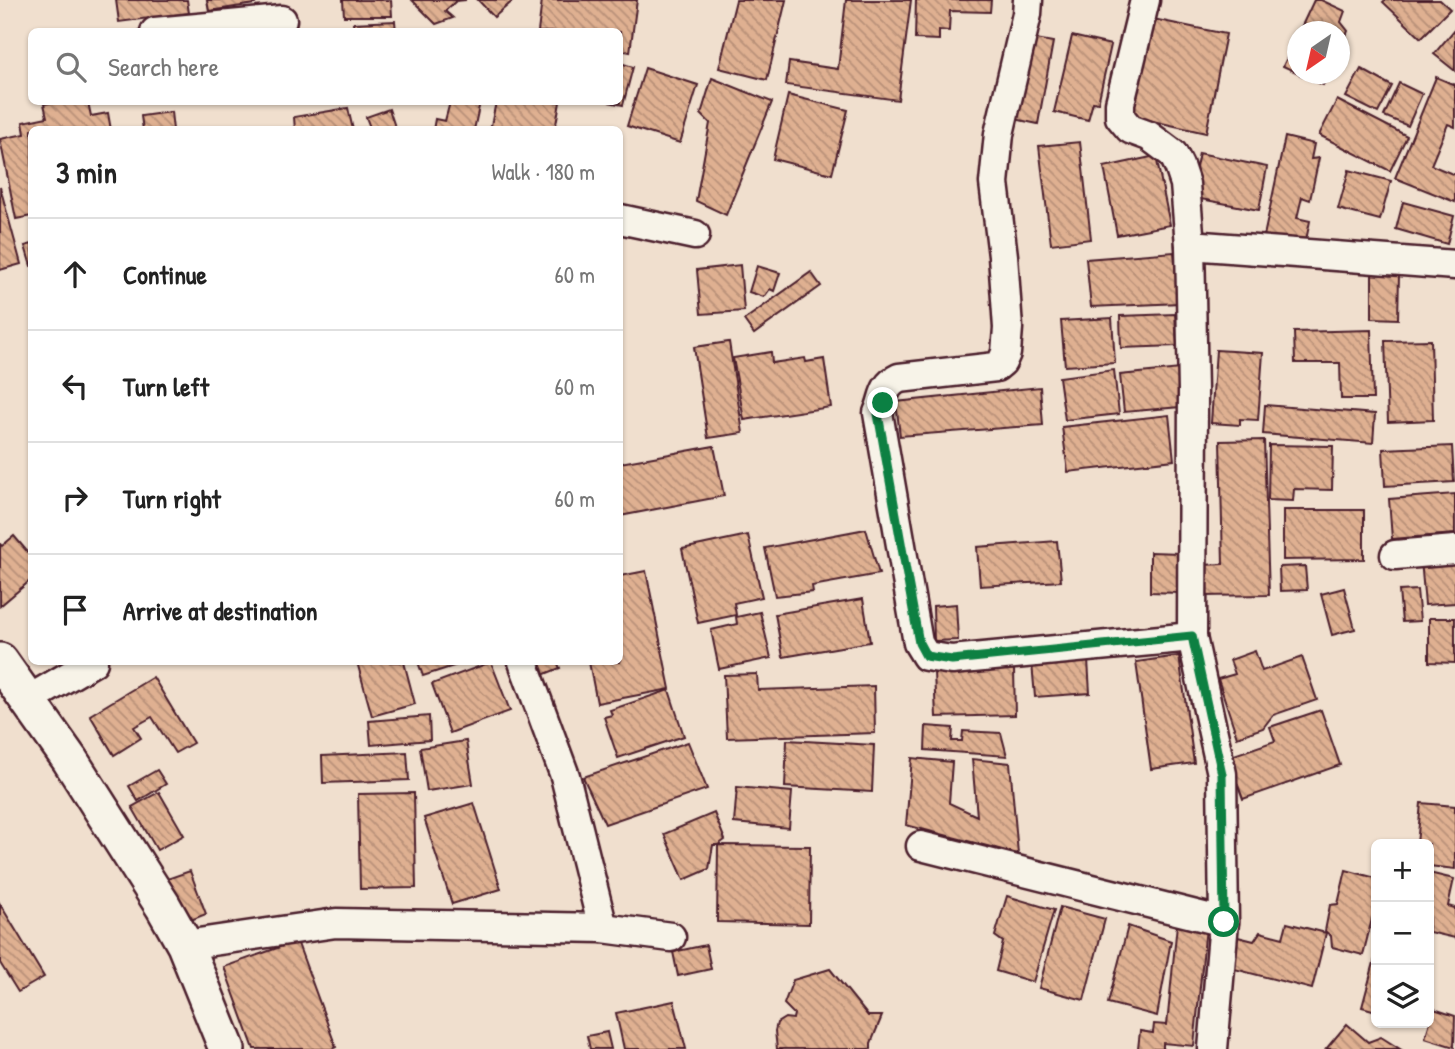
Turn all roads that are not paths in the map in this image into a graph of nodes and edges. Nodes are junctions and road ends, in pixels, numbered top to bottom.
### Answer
1 (1028, 0) edge
2 (1145, 0) edge
3 (282, 17) edge
4 (189, 28) edge
5 (623, 220) edge
6 (695, 234) dead end
7 (1191, 244) junction
8 (1455, 265) edge
9 (1455, 550) edge
10 (1395, 555) dead end
11 (1192, 636) junction
12 (0, 662) edge
13 (88, 665) edge
14 (524, 665) edge
15 (27, 700) junction
16 (921, 846) dead end
17 (1224, 922) junction
18 (603, 928) junction
19 (671, 937) dead end
20 (185, 945) junction
21 (227, 1049) edge
22 (1213, 1049) edge

1 - 11 street
2 - 7 street
3 - 4 street
5 - 6 street
7 - 8 street
7 - 11 street
9 - 10 street
11 - 17 street
12 - 15 street
13 - 15 street
14 - 18 street
15 - 20 street
16 - 17 street
17 - 22 street
18 - 19 street
18 - 20 street
20 - 21 street

